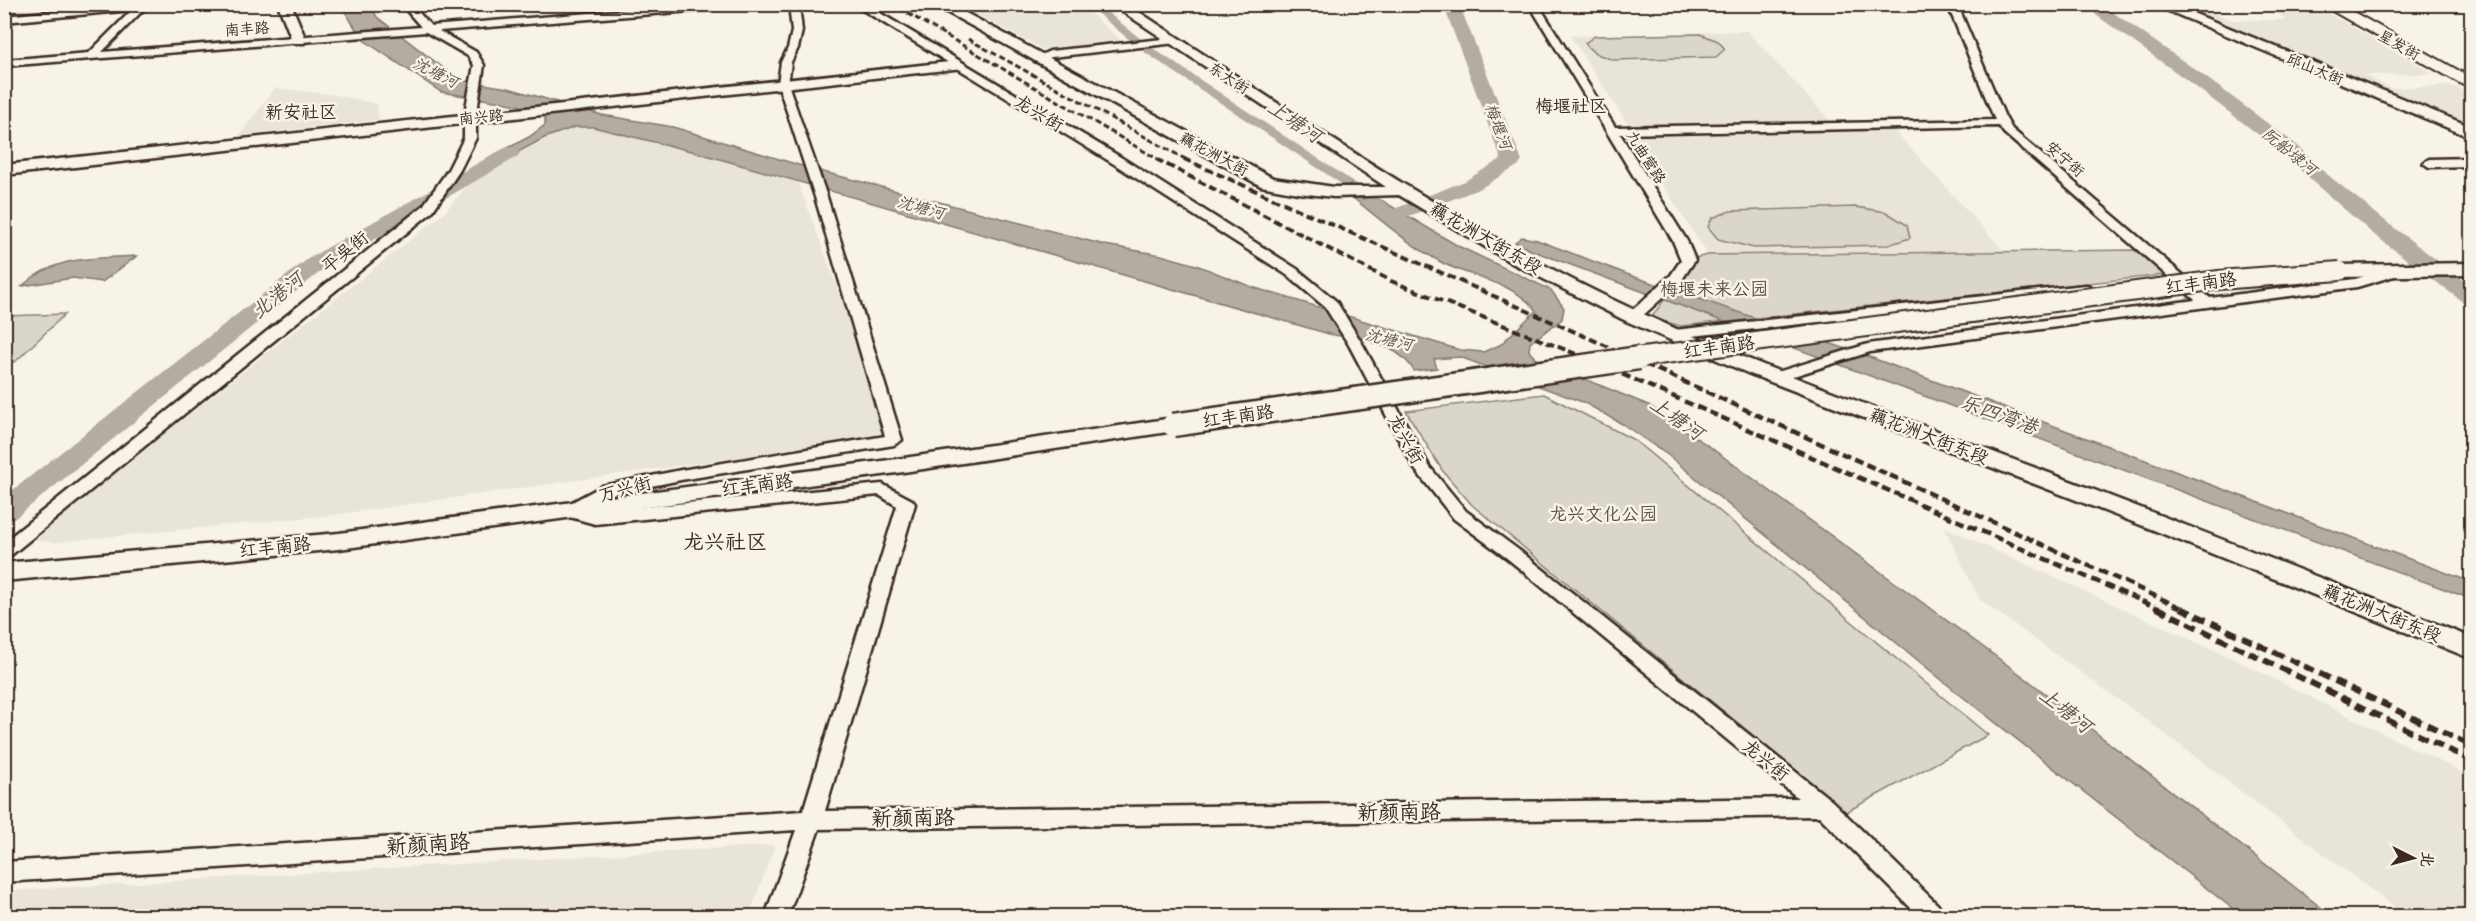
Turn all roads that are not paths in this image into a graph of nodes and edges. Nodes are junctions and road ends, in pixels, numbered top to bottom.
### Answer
1 (165, 4) edge
2 (284, 4) edge
3 (405, 4) edge
4 (742, 4) edge
5 (794, 4) edge
6 (857, 4) edge
7 (938, 4) edge
8 (945, 4) edge
9 (1117, 4) edge
10 (1533, 4) edge
11 (1949, 4) edge
12 (2158, 4) edge
13 (2327, 4) edge
14 (2342, 4) edge
15 (142, 6) edge
16 (4, 19) edge
17 (429, 30) junction
18 (299, 40) junction
19 (1172, 41) junction
20 (92, 56) junction
21 (1040, 59) junction
22 (4, 63) edge
23 (958, 65) junction
24 (2472, 75) edge
25 (783, 84) junction
26 (2472, 85) edge
27 (470, 117) junction
28 (2003, 123) junction
29 (1610, 131) junction
30 (2472, 133) edge
31 (2472, 162) edge
32 (2429, 163) dead end
33 (4, 170) edge
34 (1397, 191) junction
35 (2472, 269) edge
36 (2401, 270) junction
37 (2178, 279) junction
38 (2207, 303) junction
39 (1633, 317) junction
40 (1674, 334) junction
41 (1776, 377) junction
42 (569, 510) junction
43 (4, 552) edge
44 (4, 572) edge
45 (2472, 649) edge
46 (1824, 807) junction
47 (811, 820) junction
48 (4, 872) edge
49 (777, 916) edge
50 (1934, 916) edge

1 - 15 street
2 - 18 street
3 - 17 street, 平吴街
4 - 17 street, 南丰路
5 - 25 street
6 - 23 street, 龙兴街
7 - 21 street, 藕花洲大街
8 - 21 street, 藕花洲大街
9 - 19 street, 东大街
10 - 29 street, 九曲营路
11 - 28 street, 安宁街
12 - 30 street, 邱山大街
13 - 26 main road, 星发街
14 - 24 main road
15 - 16 street
15 - 20 street
17 - 18 street, 南丰路
17 - 27 street, 平吴街
18 - 20 street, 南丰路
19 - 21 street
19 - 34 street, 东大街
20 - 22 street, 南丰路
21 - 34 street, 藕花洲大街
23 - 25 street, 南兴路
23 - 46 street, 龙兴街
25 - 27 street, 南兴路
25 - 42 street, 万兴街
27 - 33 street, 南兴路
27 - 43 street, 平吴街
28 - 29 street
28 - 37 street, 安宁街
29 - 39 street, 九曲营路
31 - 32 street
34 - 39 street, 藕花洲大街东段
35 - 36 street, 红丰南路
36 - 38 street
36 - 42 street, 红丰南路, bridge
37 - 38 street, 安宁街
37 - 40 street
38 - 41 street
39 - 40 street, 藕花洲大街东段
40 - 41 street, 藕花洲大街东段
41 - 45 street, 藕花洲大街东段
42 - 44 street, 红丰南路
42 - 47 street, 万兴街
46 - 47 street, 新颜南路
46 - 50 street, 龙兴街
47 - 48 street, 新颜南路
47 - 49 street, 万兴街

